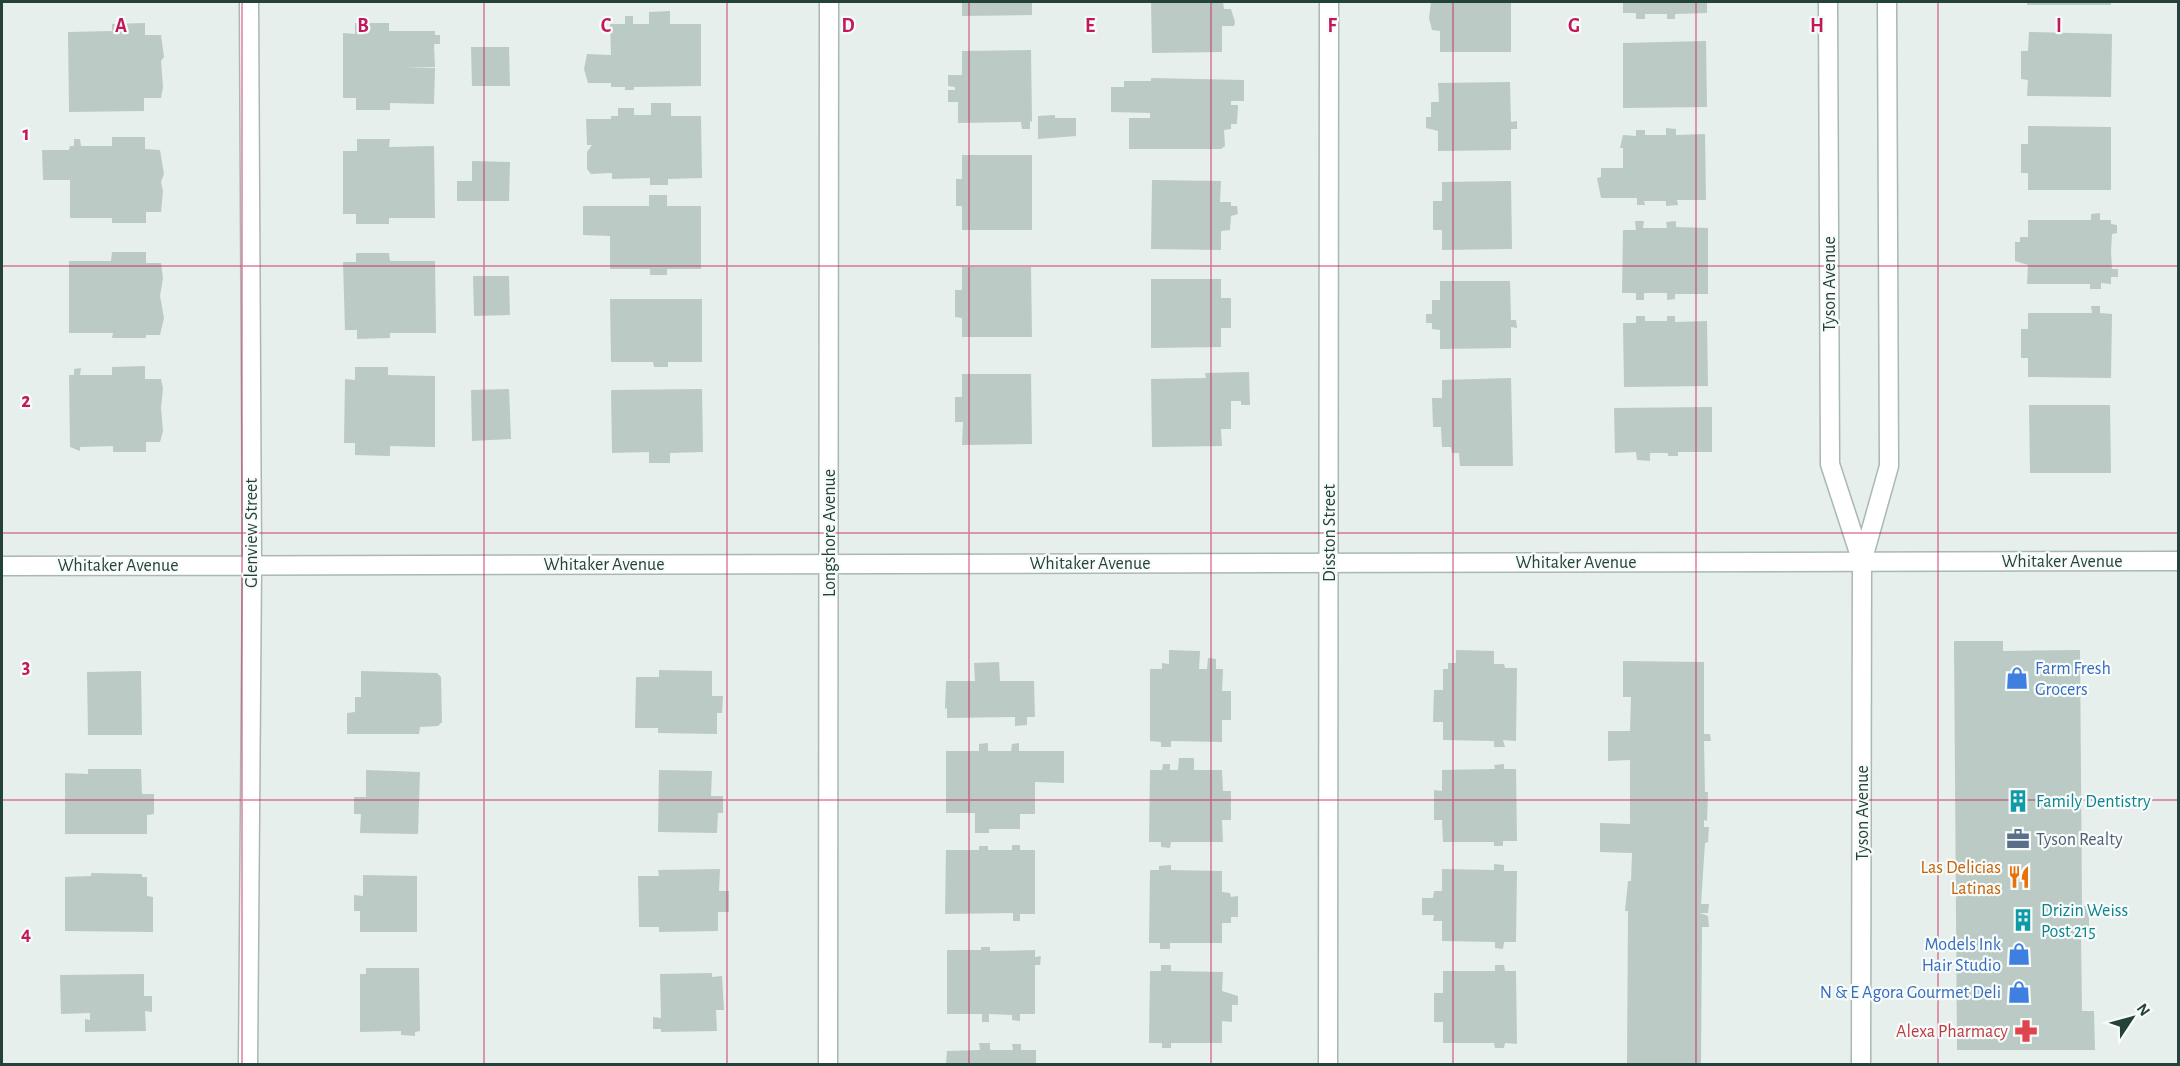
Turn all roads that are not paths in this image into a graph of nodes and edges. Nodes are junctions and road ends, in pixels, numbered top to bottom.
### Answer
1 (249, 2) edge
2 (829, 2) edge
3 (1329, 2) edge
4 (1828, 2) edge
5 (1887, 2) edge
6 (2178, 561) edge
7 (1862, 562) junction
8 (1329, 563) junction
9 (829, 564) junction
10 (252, 565) junction
11 (2, 566) edge
12 (248, 1065) edge
13 (828, 1065) edge
14 (1328, 1065) edge
15 (1861, 1065) edge

1 - 10 street, Glenview Street
2 - 9 street, Longshore Avenue
3 - 8 street, Disston Street
4 - 7 street, Tyson Avenue
5 - 7 street, Tyson Avenue
6 - 7 street, Whitaker Avenue
7 - 8 street, Whitaker Avenue
7 - 15 street, Tyson Avenue
8 - 9 street, Whitaker Avenue
8 - 14 street, Disston Street
9 - 10 street, Whitaker Avenue
9 - 13 street, Longshore Avenue
10 - 11 street, Whitaker Avenue
10 - 12 street, Glenview Street

